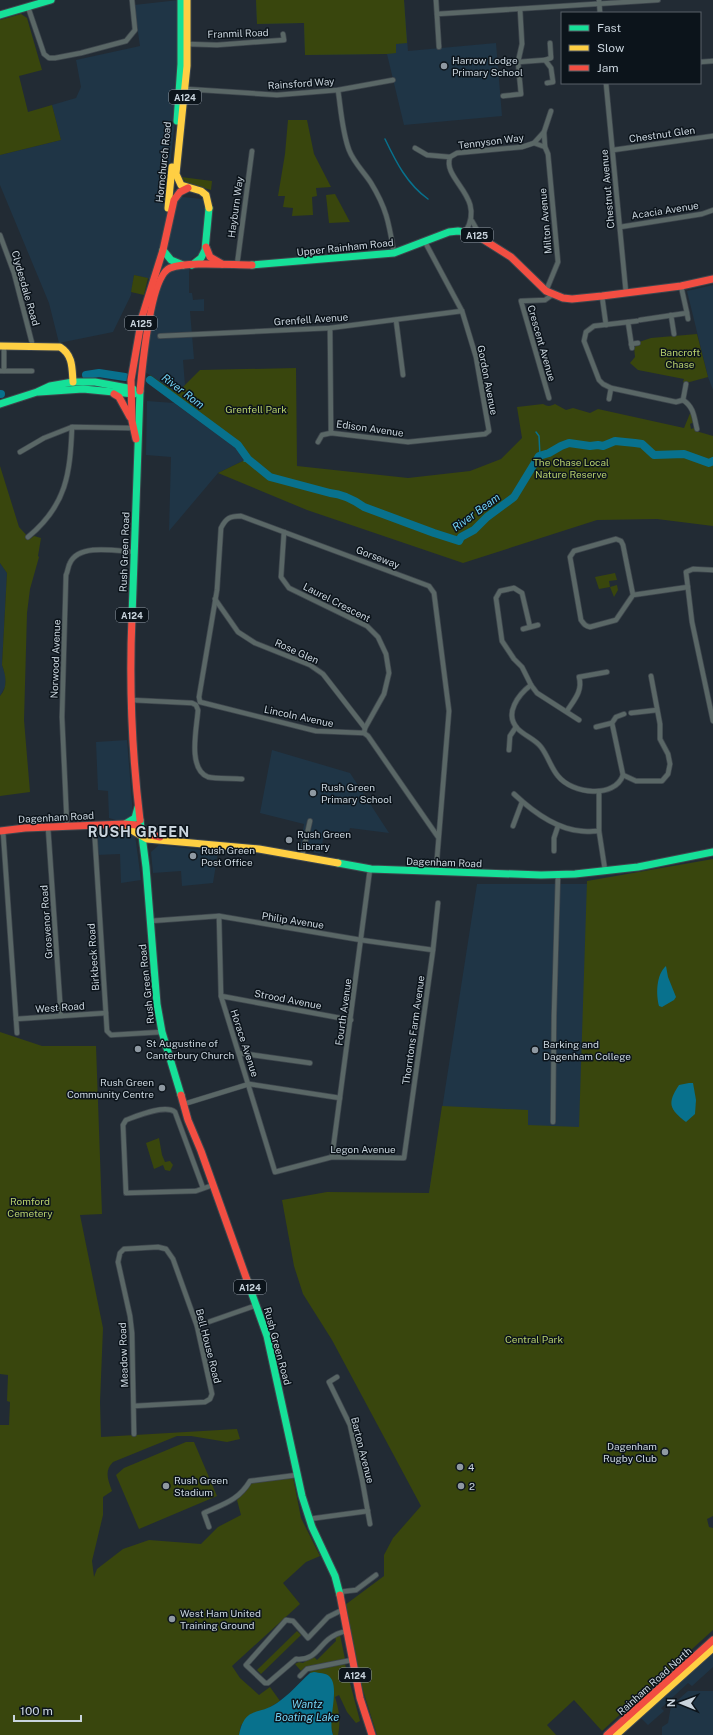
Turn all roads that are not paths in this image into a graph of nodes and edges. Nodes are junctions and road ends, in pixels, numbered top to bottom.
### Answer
1 (51, 0) edge
2 (132, 0) edge
3 (181, 0) edge
4 (187, 0) edge
5 (436, 0) edge
6 (658, 0) edge
7 (600, 2) edge
8 (28, 7) junction
9 (520, 9) junction
10 (437, 14) junction
11 (0, 15) edge
12 (283, 34) dead end
13 (550, 43) dead end
14 (187, 44) junction
15 (439, 47) dead end
16 (545, 60) junction
17 (713, 61) edge
18 (518, 62) junction
19 (701, 62) edge
20 (393, 80) dead end
21 (548, 83) dead end
22 (606, 84) edge
23 (186, 88) junction
24 (338, 90) junction
25 (503, 96) dead end
26 (551, 111) dead end
27 (544, 132) junction
28 (713, 136) edge
29 (534, 143) junction
30 (545, 147) junction
31 (415, 148) dead end
32 (612, 150) junction
33 (252, 151) dead end
34 (450, 157) junction
35 (188, 188) junction
36 (713, 210) edge
37 (472, 221) junction
38 (620, 227) junction
39 (167, 230) junction
40 (466, 231) junction
41 (0, 235) edge
42 (482, 238) junction
43 (426, 242) junction
44 (206, 247) junction
45 (163, 250) junction
46 (394, 253) junction
47 (222, 264) junction
48 (183, 265) junction
49 (191, 265) junction
50 (237, 265) junction
51 (713, 280) edge
52 (681, 286) junction
53 (546, 291) junction
54 (626, 293) junction
55 (552, 295) junction
56 (602, 296) junction
57 (462, 311) junction
58 (687, 313) junction
59 (671, 315) junction
60 (688, 319) dead end
61 (396, 320) junction
62 (628, 322) junction
63 (606, 325) junction
64 (330, 328) junction
65 (674, 334) dead end
66 (160, 336) dead end
67 (638, 344) dead end
68 (2, 346) edge
69 (33, 347) junction
70 (2, 371) edge
71 (32, 371) dead end
72 (403, 375) dead end
73 (131, 380) junction
74 (73, 382) junction
75 (686, 384) dead end
76 (122, 386) junction
77 (611, 388) junction
78 (83, 389) junction
79 (131, 391) junction
80 (37, 392) junction
81 (111, 392) junction
82 (140, 392) junction
83 (549, 398) dead end
84 (609, 399) dead end
85 (683, 400) junction
86 (0, 404) edge
87 (135, 425) junction
88 (72, 427) junction
89 (697, 429) dead end
90 (331, 433) junction
91 (485, 434) joint
92 (318, 442) dead end
93 (20, 452) dead end
94 (284, 532) junction
95 (28, 536) dead end
96 (134, 552) junction
97 (713, 570) edge
98 (688, 587) junction
99 (633, 595) junction
100 (215, 599) junction
101 (538, 625) dead end
102 (530, 627) junction
103 (524, 629) dead end
104 (607, 672) dead end
105 (651, 676) dead end
106 (531, 685) junction
107 (131, 700) junction
108 (198, 704) junction
109 (657, 710) junction
110 (567, 711) junction
111 (631, 713) dead end
112 (624, 714) dead end
113 (579, 720) dead end
114 (713, 721) edge
115 (612, 724) junction
116 (516, 727) junction
117 (596, 727) dead end
118 (364, 731) junction
119 (509, 750) dead end
120 (623, 775) junction
121 (242, 779) dead end
122 (599, 791) junction
123 (514, 794) dead end
124 (522, 802) junction
125 (138, 807) junction
126 (310, 821) dead end
127 (125, 824) junction
128 (94, 825) junction
129 (112, 825) junction
130 (67, 826) junction
131 (513, 826) dead end
132 (558, 826) junction
133 (48, 827) junction
134 (141, 828) junction
135 (1, 831) edge
136 (133, 831) junction
137 (600, 831) junction
138 (146, 836) junction
139 (438, 837) junction
140 (160, 840) junction
141 (175, 841) junction
142 (554, 851) dead end
143 (713, 852) edge
144 (145, 856) junction
145 (302, 856) junction
146 (370, 869) junction
147 (605, 870) junction
148 (436, 871) junction
149 (558, 875) junction
150 (7, 890) junction
151 (0, 891) edge
152 (438, 904) dead end
153 (219, 916) junction
154 (150, 921) junction
155 (361, 940) junction
156 (433, 950) junction
157 (221, 996) junction
158 (106, 1013) junction
159 (61, 1016) junction
160 (16, 1019) junction
161 (351, 1020) junction
162 (162, 1032) junction
163 (17, 1033) dead end
164 (239, 1053) junction
165 (310, 1063) dead end
166 (249, 1084) junction
167 (340, 1098) junction
168 (184, 1104) junction
169 (188, 1120) junction
170 (553, 1122) dead end
171 (180, 1123) junction
172 (332, 1157) junction
173 (404, 1158) joint
174 (276, 1172) joint
175 (213, 1185) junction
176 (203, 1188) junction
177 (120, 1253) joint
178 (257, 1305) junction
179 (197, 1326) junction
180 (337, 1377) dead end
181 (134, 1406) junction
182 (134, 1434) dead end
183 (297, 1475) junction
184 (368, 1511) junction
185 (309, 1519) junction
186 (370, 1524) dead end
187 (209, 1527) dead end
188 (376, 1575) dead end
189 (339, 1592) junction
190 (343, 1612) junction
191 (347, 1631) junction
192 (713, 1640) edge
193 (713, 1648) edge
194 (352, 1660) junction
195 (300, 1676) dead end
196 (372, 1735) edge
197 (607, 1735) edge
198 (616, 1735) edge

1 - 8 main road
2 - 8 street
3 - 39 main road, Hornchurch Road / A124
4 - 14 main road, Hornchurch Road / A124
5 - 10 street
6 - 7 street
7 - 9 street
8 - 11 main road
9 - 10 street
9 - 18 street
10 - 15 street
12 - 14 street, Franmil Road
13 - 16 street
14 - 23 main road, Hornchurch Road / A124
16 - 18 street
16 - 21 street
17 - 19 street
18 - 25 street
20 - 24 street, Rainsford Way
22 - 32 street, Chestnut Avenue
23 - 24 street, Rainsford Way
23 - 35 main road, Hornchurch Road / A124
24 - 46 street
26 - 27 street, Milton Avenue
27 - 29 street, Milton Avenue
27 - 30 street, Milton Avenue
28 - 32 street, Chestnut Glen
29 - 30 street
29 - 34 street, Tennyson Way
30 - 53 street, Milton Avenue
31 - 34 street
32 - 38 street, Chestnut Avenue
33 - 50 street, Hayburn Way
34 - 37 street
35 - 39 main road, A125
35 - 44 main road
36 - 38 street, Acacia Avenue
37 - 40 street
37 - 42 street
38 - 54 street, Chestnut Avenue
39 - 45 main road, A125
40 - 42 main road, Upper Rainham Road / A125
40 - 43 main road, Upper Rainham Road / A125
41 - 69 street, Clydesdale Road
42 - 53 main road, Upper Rainham Road / A125
43 - 46 main road, Upper Rainham Road / A125
43 - 57 street, Gordon Avenue
44 - 47 main road
44 - 49 main road
45 - 48 main road
45 - 73 main road, A125
46 - 50 main road, Upper Rainham Road / A125
47 - 49 main road, Upper Rainham Road / A125
47 - 50 main road, Upper Rainham Road / A125
48 - 49 main road, A125
48 - 82 main road, A125
51 - 52 main road, Upper Rainham Road / A125
52 - 54 main road, Upper Rainham Road / A125
52 - 58 street
53 - 55 main road, Upper Rainham Road / A125
54 - 56 main road, Upper Rainham Road / A125
55 - 56 main road, Upper Rainham Road / A125
55 - 83 street, Crescent Avenue
56 - 63 street
57 - 61 street, Grenfell Avenue
57 - 91 street, Gordon Avenue
58 - 59 street
58 - 60 street
59 - 62 street
59 - 65 street
61 - 64 street, Grenfell Avenue
61 - 72 street
62 - 63 street
62 - 67 street
63 - 77 street
64 - 66 street, Grenfell Avenue
64 - 90 street, Edison Avenue
68 - 69 main road
68 - 70 street
69 - 74 main road
70 - 71 street
73 - 76 main road
73 - 79 main road, A125
74 - 76 main road
74 - 78 main road
74 - 80 main road
75 - 85 street
76 - 79 main road
77 - 84 street
77 - 85 street
78 - 80 main road
78 - 81 main road
79 - 81 main road
79 - 82 main road
79 - 87 main road, Rush Green Road / A124
80 - 86 main road
81 - 87 main road, Rush Green Road / A124
82 - 87 main road, Rush Green Road / A124
85 - 89 street
87 - 88 street
87 - 96 main road, Rush Green Road / A124
88 - 93 street
88 - 95 street
90 - 91 street, Edison Avenue
90 - 92 street
94 - 100 street, Gorseway
94 - 118 street, Laurel Crescent
94 - 139 street, Gorseway
96 - 107 main road, Rush Green Road / A124
96 - 130 street, Norwood Avenue
97 - 98 street
98 - 99 street
98 - 114 street
99 - 99 street
100 - 108 street, Gorseway
100 - 118 street, Rose Glen
101 - 102 street
102 - 103 street
102 - 106 street
104 - 110 street
105 - 109 street
106 - 110 street
106 - 116 street
107 - 108 street, Lincoln Avenue
107 - 125 main road, Rush Green Road / A124
108 - 118 street, Lincoln Avenue
108 - 121 street, Gorseway
109 - 111 street
109 - 120 street
110 - 113 street
112 - 115 street
115 - 117 street
115 - 120 street
116 - 119 street
116 - 122 street
118 - 139 street
120 - 122 street
122 - 137 street
123 - 124 street
124 - 131 street
124 - 132 street
125 - 127 main road
125 - 134 main road, Rush Green Road / A124
126 - 145 street
127 - 129 main road, Dagenham Road
127 - 134 main road, Dagenham Road
128 - 129 main road, Dagenham Road
128 - 130 main road, Dagenham Road
128 - 158 street, Birkbeck Road
129 - 136 main road, Dagenham Road
130 - 133 main road, Dagenham Road
132 - 137 street
132 - 142 street
133 - 135 main road, Dagenham Road
133 - 159 street, Grosvenor Road
134 - 136 main road
134 - 138 main road, Rush Green Road / A124
135 - 150 street
136 - 138 main road, Dagenham Road
137 - 147 street
138 - 140 main road, Dagenham Road
138 - 141 main road, Dagenham Road
138 - 144 main road, Rush Green Road / A124
139 - 148 street, Gorseway
140 - 141 main road, Dagenham Road
140 - 144 main road
141 - 145 main road, Dagenham Road
143 - 147 main road, Dagenham Road
144 - 154 main road, Rush Green Road / A124
145 - 146 main road, Dagenham Road
146 - 148 main road, Dagenham Road
146 - 155 street, Fourth Avenue
147 - 149 main road, Dagenham Road
148 - 149 main road, Dagenham Road
149 - 170 street
150 - 151 street
150 - 160 street
152 - 156 street, Thorntons Farm Avenue
153 - 154 street, Philip Avenue
153 - 155 street, Philip Avenue
153 - 157 street, Horace Avenue
154 - 162 main road, Rush Green Road / A124
155 - 156 street, Philip Avenue
155 - 161 street, Fourth Avenue
156 - 173 street, Thorntons Farm Avenue
157 - 161 street, Strood Avenue
157 - 164 street, Horace Avenue
158 - 159 street, West Road
158 - 162 street, Birkbeck Road
159 - 160 street, West Road
160 - 163 street
161 - 167 street, Fourth Avenue
162 - 168 main road, Rush Green Road / A124
164 - 165 street
164 - 166 street, Horace Avenue
166 - 167 street
166 - 168 street
166 - 174 street, Horace Avenue
167 - 172 street, Fourth Avenue
168 - 169 main road, Rush Green Road / A124
169 - 171 street
169 - 175 main road, Rush Green Road / A124
171 - 176 street
171 - 176 street
172 - 173 street, Legon Avenue
172 - 174 street, Legon Avenue
175 - 176 street
175 - 178 main road, Rush Green Road / A124
177 - 179 street, Bell House Road
177 - 181 street, Meadow Road
178 - 179 street
178 - 183 main road, Rush Green Road / A124
179 - 181 street, Bell House Road
180 - 184 street, Barton Avenue
181 - 182 street, Meadow Road
183 - 185 main road, Rush Green Road / A124
183 - 187 street
184 - 185 street
184 - 186 street, Barton Avenue
185 - 189 main road, Rush Green Road / A124
188 - 189 street
189 - 190 main road, Rush Green Road / A124
190 - 191 main road, A124
190 - 191 street
191 - 194 main road, A124
192 - 197 main road, Rainham Road North
193 - 198 main road, Rainham Road North
194 - 195 street
194 - 196 main road, A124

